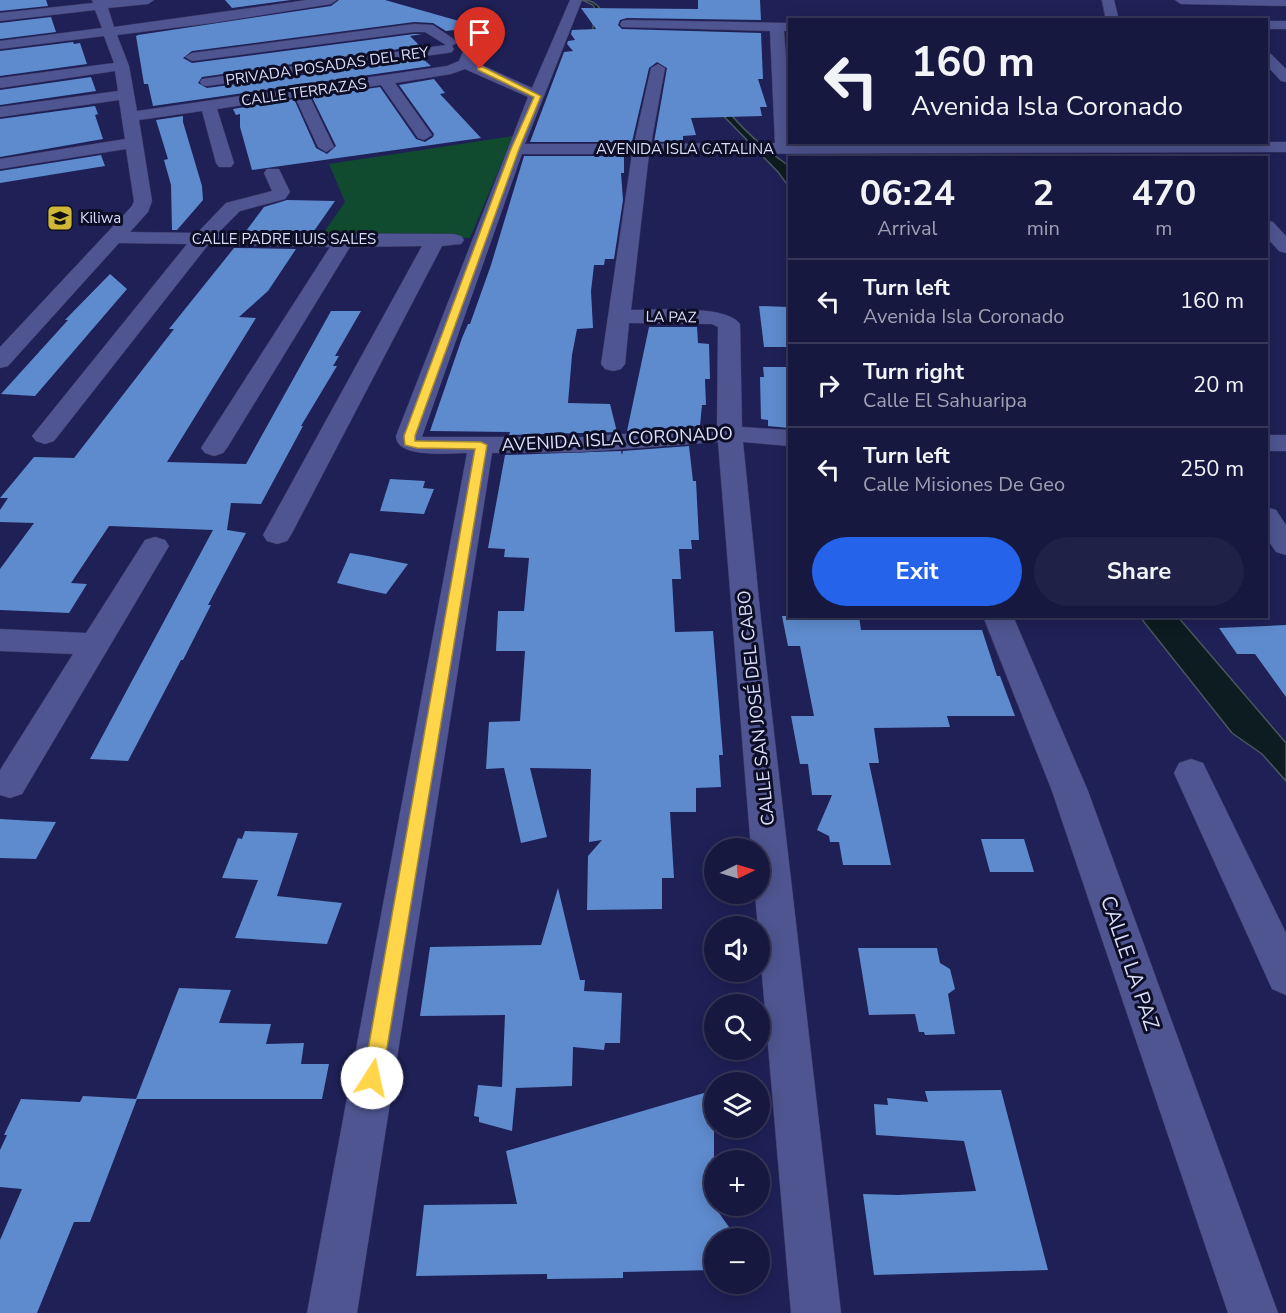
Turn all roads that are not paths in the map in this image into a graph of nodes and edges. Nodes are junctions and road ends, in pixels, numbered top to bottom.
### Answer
1 (148, 0) edge
2 (332, 0) edge
3 (576, 0) edge
4 (1108, 0) edge
5 (1181, 0) edge
6 (1215, 1) edge
7 (1286, 2) edge
8 (99, 3) edge
9 (1226, 13) dead end
10 (0, 17) edge
11 (1112, 18) edge
12 (627, 24) dead end
13 (1268, 25) edge
14 (1286, 25) edge
15 (783, 27) edge
16 (111, 33) junction
17 (0, 45) edge
18 (449, 46) junction
19 (474, 51) junction
20 (192, 57) dead end
21 (1268, 59) edge
22 (122, 66) junction
23 (658, 68) dead end
24 (1286, 78) edge
25 (386, 80) junction
26 (207, 82) dead end
27 (0, 83) edge
28 (300, 92) junction
29 (126, 94) junction
30 (538, 96) junction
31 (208, 105) junction
32 (0, 112) edge
33 (129, 117) junction
34 (423, 135) dead end
35 (134, 143) junction
36 (918, 145) edge
37 (1052, 145) edge
38 (326, 147) dead end
39 (1286, 147) edge
40 (515, 149) junction
41 (641, 149) junction
42 (779, 149) junction
43 (1193, 149) edge
44 (866, 153) edge
45 (1022, 153) edge
46 (225, 163) dead end
47 (0, 164) edge
48 (273, 173) dead end
49 (1268, 228) edge
50 (114, 237) junction
51 (202, 239) junction
52 (345, 240) junction
53 (1286, 247) edge
54 (620, 316) junction
55 (722, 320) joint
56 (0, 361) edge
57 (613, 364) dead end
58 (730, 433) junction
59 (45, 436) dead end
60 (788, 438) edge
61 (1268, 443) edge
62 (1286, 444) edge
63 (481, 445) junction
64 (214, 448) dead end
65 (1268, 519) edge
66 (277, 535) dead end
67 (155, 546) dead end
68 (1286, 546) edge
69 (999, 618) edge
70 (0, 640) edge
71 (96, 644) junction
72 (1191, 773) dead end
73 (10, 784) dead end
74 (1286, 976) edge
75 (332, 1313) edge
76 (816, 1313) edge
77 (1253, 1313) edge

1 - 8 street
2 - 16 street
3 - 30 street
4 - 11 street
5 - 6 street
6 - 7 street
6 - 9 street
8 - 10 street
8 - 16 street
12 - 15 street
13 - 14 street
15 - 42 street
16 - 17 street
16 - 22 street
18 - 19 street
18 - 20 street
18 - 26 street, PRIVADA POSADAS DEL REY
19 - 25 street, CALLE TERRAZAS
19 - 30 street
21 - 24 street
22 - 27 street
22 - 29 street
23 - 41 street
25 - 28 street, CALLE TERRAZAS
25 - 34 street
28 - 31 street, CALLE TERRAZAS
28 - 38 street
29 - 32 street
29 - 33 street
30 - 40 street
31 - 33 street, CALLE TERRAZAS
31 - 46 street
33 - 35 street
35 - 47 street
35 - 50 street
36 - 44 street, AVENIDA ISLA CATALINA
36 - 45 street, AVENIDA ISLA CATALINA
37 - 43 street, AVENIDA ISLA CATALINA
37 - 45 street, AVENIDA ISLA CATALINA
39 - 43 street, AVENIDA ISLA CATALINA
40 - 41 street, AVENIDA ISLA CATALINA
40 - 63 street, AVENIDA ISLA CORONADO
41 - 42 street, AVENIDA ISLA CATALINA
41 - 54 street
42 - 44 street, AVENIDA ISLA CATALINA
48 - 51 street
49 - 53 street
50 - 51 street, CALLE PADRE LUIS SALES
50 - 56 street
51 - 52 street, CALLE PADRE LUIS SALES
51 - 59 street
52 - 64 street
52 - 66 street, CALLE PADRE LUIS SALES
54 - 55 street, LA PAZ
54 - 57 street
55 - 58 street, CALLE SAN JOSÉ DEL CABO
58 - 60 street, AVENIDA ISLA CORONADO
58 - 63 street, AVENIDA ISLA CORONADO
58 - 76 street, CALLE SAN JOSÉ DEL CABO
61 - 62 street
63 - 75 street
65 - 68 street
67 - 71 street
69 - 77 street, CALLE LA PAZ
70 - 71 street
71 - 73 street
72 - 74 street

